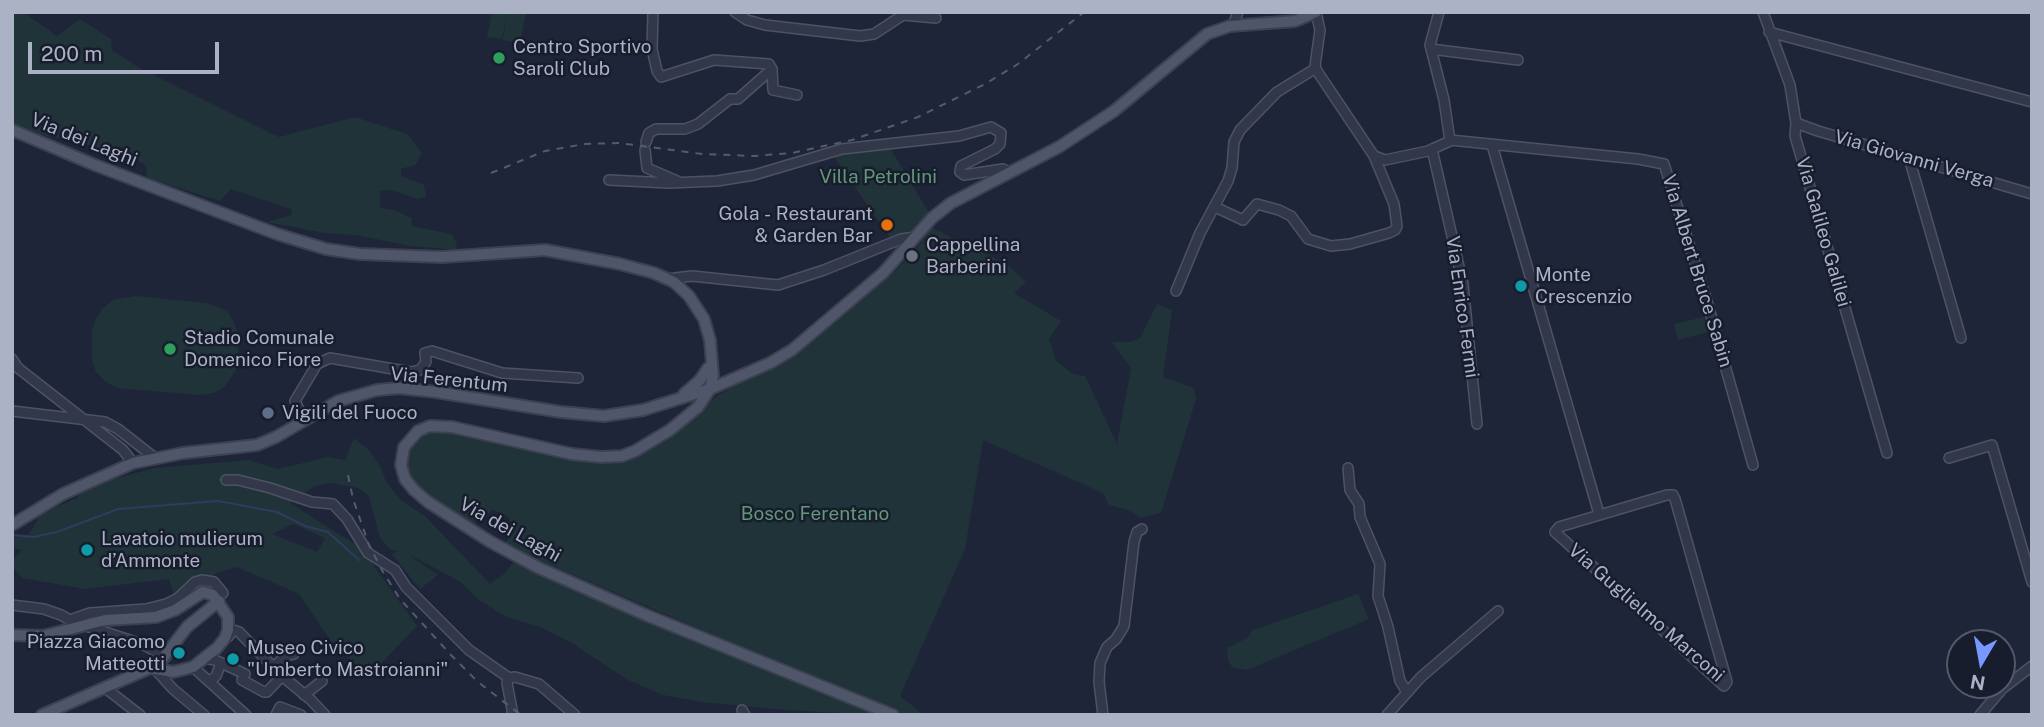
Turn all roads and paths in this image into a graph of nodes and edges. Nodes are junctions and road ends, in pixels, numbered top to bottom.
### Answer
1 (653, 12) edge
2 (735, 12) edge
3 (1238, 12) edge
4 (1316, 12) edge
5 (1439, 12) edge
6 (1763, 12) edge
7 (936, 18) dead end
8 (1233, 26) junction
9 (1769, 32) junction
10 (1431, 49) junction
11 (1518, 60) dead end
12 (1316, 68) junction
13 (772, 69) junction
14 (797, 95) dead end
15 (2032, 102) edge
16 (1796, 123) junction
17 (12, 130) edge
18 (1450, 140) junction
19 (1492, 145) junction
20 (1432, 149) junction
21 (1373, 155) junction
22 (1909, 158) junction
23 (1011, 173) junction
24 (609, 180) dead end
25 (683, 183) junction
26 (2032, 194) edge
27 (1214, 207) junction
28 (916, 237) junction
29 (667, 279) junction
30 (1176, 291) dead end
31 (1961, 338) dead end
32 (12, 359) edge
33 (710, 359) junction
34 (741, 375) junction
35 (578, 378) dead end
36 (710, 389) junction
37 (698, 393) junction
38 (678, 399) junction
39 (664, 403) junction
40 (698, 407) junction
41 (12, 411) edge
42 (679, 416) junction
43 (82, 420) junction
44 (304, 420) junction
45 (1477, 424) dead end
46 (663, 435) junction
47 (1887, 453) dead end
48 (156, 458) junction
49 (1949, 458) dead end
50 (133, 463) junction
51 (1753, 465) dead end
52 (1348, 468) dead end
53 (226, 480) dead end
54 (1599, 514) junction
55 (13, 522) edge
56 (1142, 529) dead end
57 (2032, 582) edge
58 (221, 597) junction
59 (12, 605) edge
60 (1499, 611) dead end
61 (75, 624) junction
62 (12, 635) edge
63 (294, 654) dead end
64 (166, 657) junction
65 (212, 660) junction
66 (2032, 666) edge
67 (193, 667) junction
68 (273, 667) junction
69 (155, 669) junction
70 (282, 676) junction
71 (509, 678) junction
72 (211, 681) junction
73 (322, 681) dead end
74 (104, 687) junction
75 (1407, 692) junction
76 (304, 695) junction
77 (278, 711) edge
78 (137, 714) edge
79 (42, 715) edge
80 (204, 715) edge
81 (246, 715) edge
82 (301, 715) edge
83 (325, 715) edge
84 (513, 715) edge
85 (575, 715) edge
86 (893, 715) edge
87 (1103, 715) edge
88 (1387, 715) edge
89 (1980, 715) edge

1 - 13 street
2 - 7 street
3 - 8 street
4 - 8 main road
4 - 12 street
5 - 10 street
6 - 9 street, Via Galileo Galilei
8 - 23 main road
9 - 15 street
9 - 16 street, Via Galileo Galilei
10 - 11 street
10 - 18 street
12 - 21 street
12 - 27 street
13 - 14 street
13 - 25 street
16 - 22 street, Via Giovanni Verga
16 - 47 street, Via Galileo Galilei
17 - 29 main road, Via dei Laghi
18 - 19 street, Via Albert Bruce Sabin
18 - 20 street
19 - 51 street, Via Albert Bruce Sabin
19 - 54 street
20 - 21 street
20 - 45 street, Via Enrico Fermi
21 - 27 street
22 - 26 street, Via Giovanni Verga
22 - 31 street
23 - 25 street
23 - 28 main road
24 - 25 street
27 - 30 street
28 - 29 street
28 - 34 main road
29 - 33 main road, Via dei Laghi
32 - 43 street
33 - 34 main road
33 - 36 main road, Via dei Laghi
33 - 37 main road, Via dei Laghi
33 - 38 main road
34 - 36 main road, Via Ferentum
34 - 40 main road
35 - 44 street
36 - 37 main road, Via Ferentum
36 - 40 main road, Via dei Laghi
37 - 38 main road, Via Ferentum
37 - 42 main road, Via dei Laghi
38 - 39 main road, Via Ferentum
39 - 42 main road
39 - 44 main road, Via Ferentum
40 - 46 main road, Via dei Laghi
41 - 43 street
42 - 46 main road, Via dei Laghi
43 - 48 street
43 - 50 street
44 - 48 main road, Via Ferentum
46 - 86 main road, Via dei Laghi
48 - 50 main road, Via Ferentum
49 - 57 street
50 - 55 main road, Via Ferentum
52 - 75 street
53 - 71 street
54 - 54 street, Via Guglielmo Marconi
56 - 87 street
58 - 61 main road
58 - 64 main road
58 - 65 main road
59 - 61 street
60 - 75 street
61 - 62 main road
61 - 64 street
63 - 68 street
64 - 69 main road
65 - 67 main road
65 - 68 street
65 - 70 street
65 - 72 street
66 - 89 street
67 - 69 main road
67 - 72 street
68 - 70 street
69 - 74 main road
69 - 80 street
70 - 76 street
71 - 84 street
71 - 85 street
72 - 81 street
73 - 76 street
74 - 78 street
74 - 79 main road
75 - 88 street
76 - 83 street
77 - 82 street

